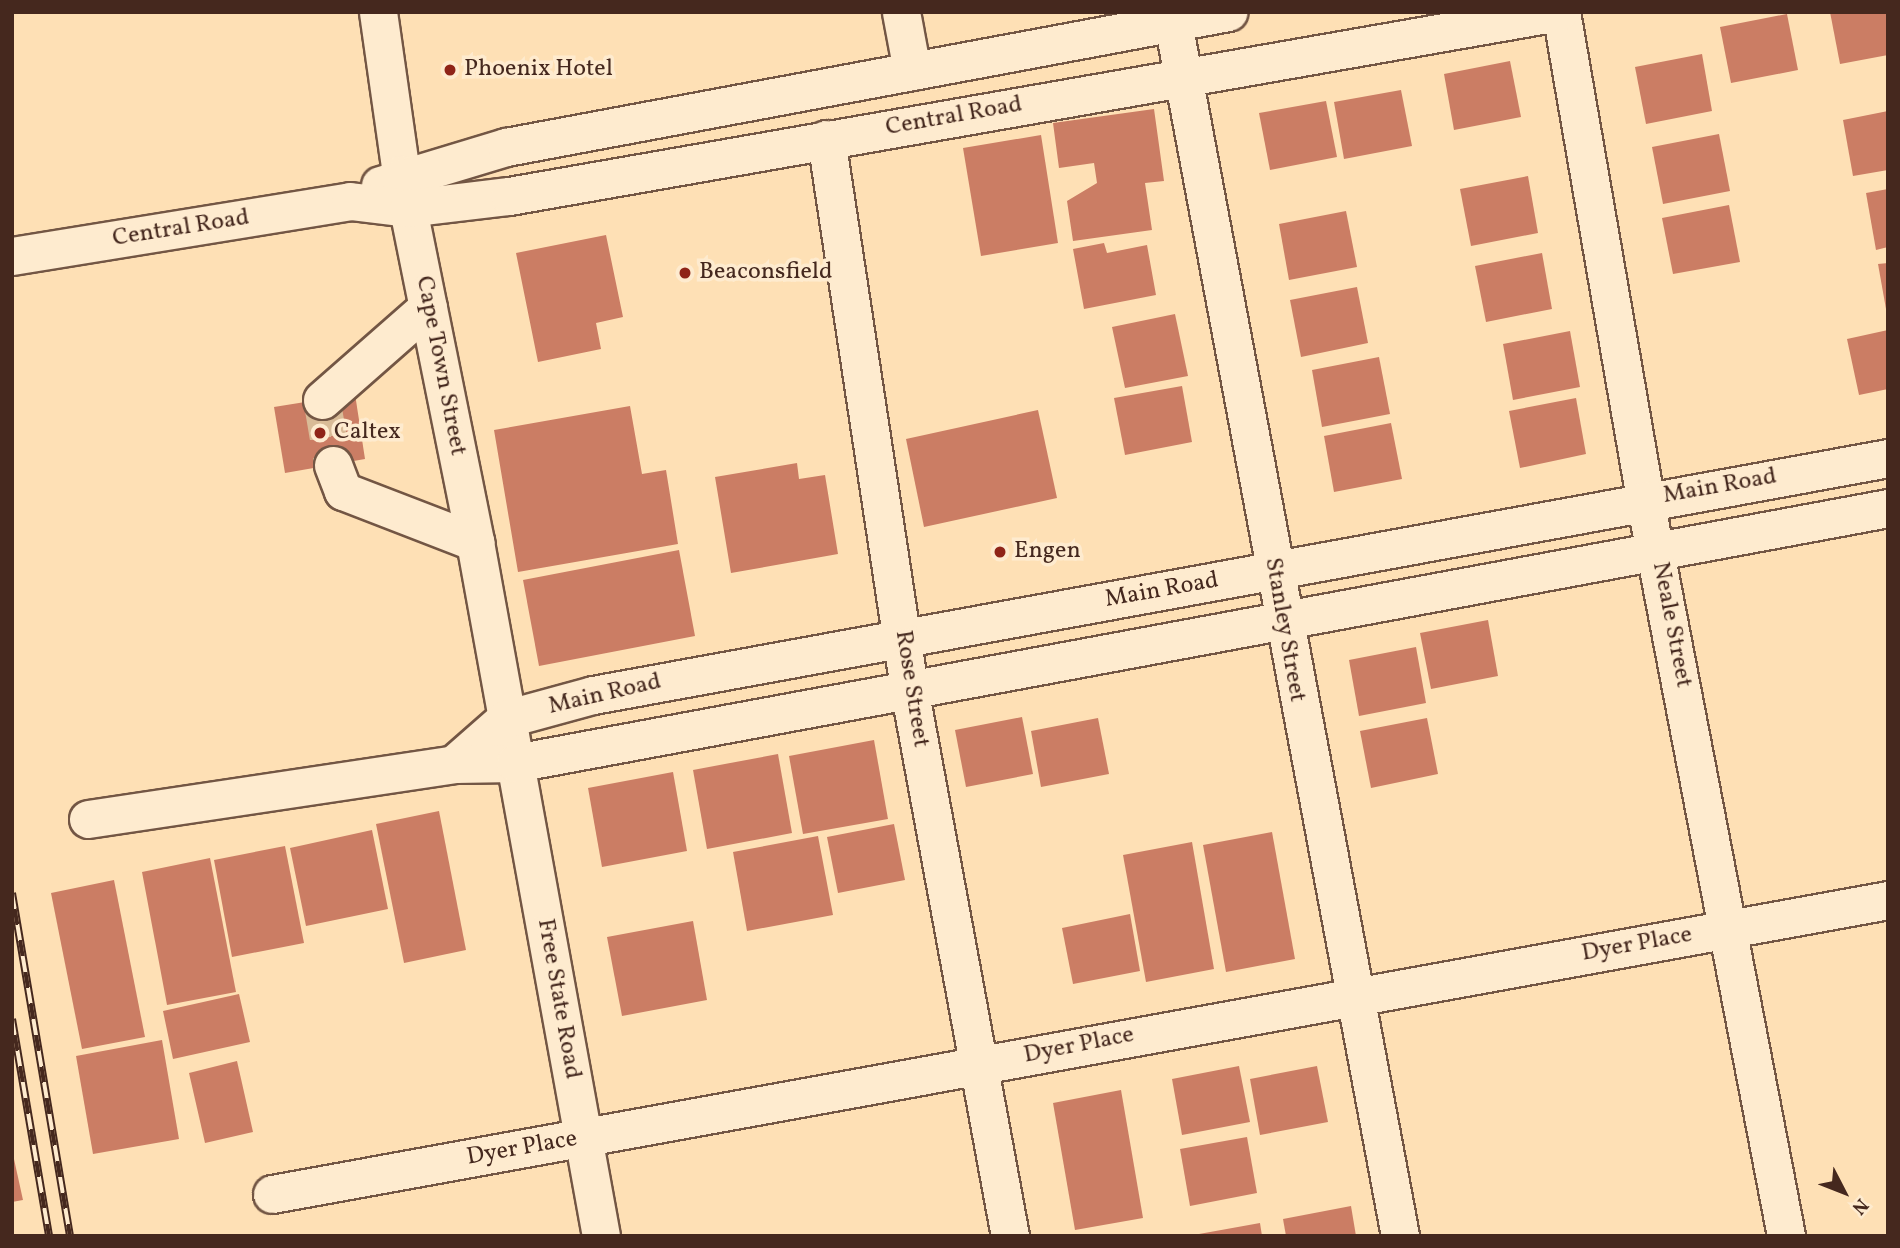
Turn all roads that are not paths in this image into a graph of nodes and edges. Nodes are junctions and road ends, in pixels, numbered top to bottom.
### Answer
1 (378, 12) edge
2 (901, 12) edge
3 (1228, 12) edge
4 (1559, 12) edge
5 (1172, 17) edge
6 (912, 71) junction
7 (1184, 78) junction
8 (826, 139) junction
9 (404, 191) junction
10 (12, 256) edge
11 (428, 307) junction
12 (323, 400) dead end
13 (1888, 458) edge
14 (333, 464) tunnel mouth
15 (1645, 500) junction
16 (1888, 508) edge
17 (475, 542) junction
18 (1656, 549) junction
19 (1273, 572) junction
20 (1281, 616) junction
21 (902, 636) junction
22 (909, 688) junction
23 (505, 719) junction
24 (515, 763) junction
25 (454, 764) junction
26 (88, 819) dead end
27 (1888, 900) edge
28 (1728, 929) junction
29 (1353, 994) junction
30 (981, 1065) junction
31 (583, 1137) junction
32 (272, 1194) dead end
33 (601, 1236) edge
34 (1010, 1236) edge
35 (1400, 1236) edge
36 (1786, 1236) edge

1 - 9 street, Cape Town Street
2 - 6 street
3 - 5 street, Central Road
4 - 7 street, Central Road
4 - 15 street, Neale Street
5 - 6 street, Central Road
5 - 7 street, Stanley Street
6 - 9 street, Central Road
7 - 8 street, Central Road
7 - 19 street, Stanley Street
8 - 9 street, Central Road
8 - 21 street, Rose Street
9 - 10 street, Central Road
9 - 11 street, Cape Town Street
11 - 12 street
11 - 17 street, Cape Town Street
13 - 15 street, Main Road
14 - 17 street
15 - 18 street, Neale Street
15 - 19 street, Main Road
16 - 18 street, Main Road
17 - 23 street, Cape Town Street
18 - 20 street, Main Road
18 - 28 street, Neale Street
19 - 20 street, Stanley Street
19 - 21 street, Main Road
20 - 22 street, Main Road
20 - 29 street, Stanley Street
21 - 22 street, Rose Street
21 - 23 street, Main Road
22 - 24 street, Main Road
22 - 30 street, Rose Street
23 - 24 street, Free State Road
23 - 25 street, Main Road
24 - 25 street, Main Road
24 - 31 street, Free State Road
25 - 26 street, Main Road
27 - 28 street, Dyer Place
28 - 29 street, Dyer Place
28 - 36 street, Neale Street
29 - 30 street, Dyer Place
29 - 35 street, Stanley Street
30 - 31 street, Dyer Place
30 - 34 street, Rose Street
31 - 32 street, Dyer Place
31 - 33 street, Free State Road

